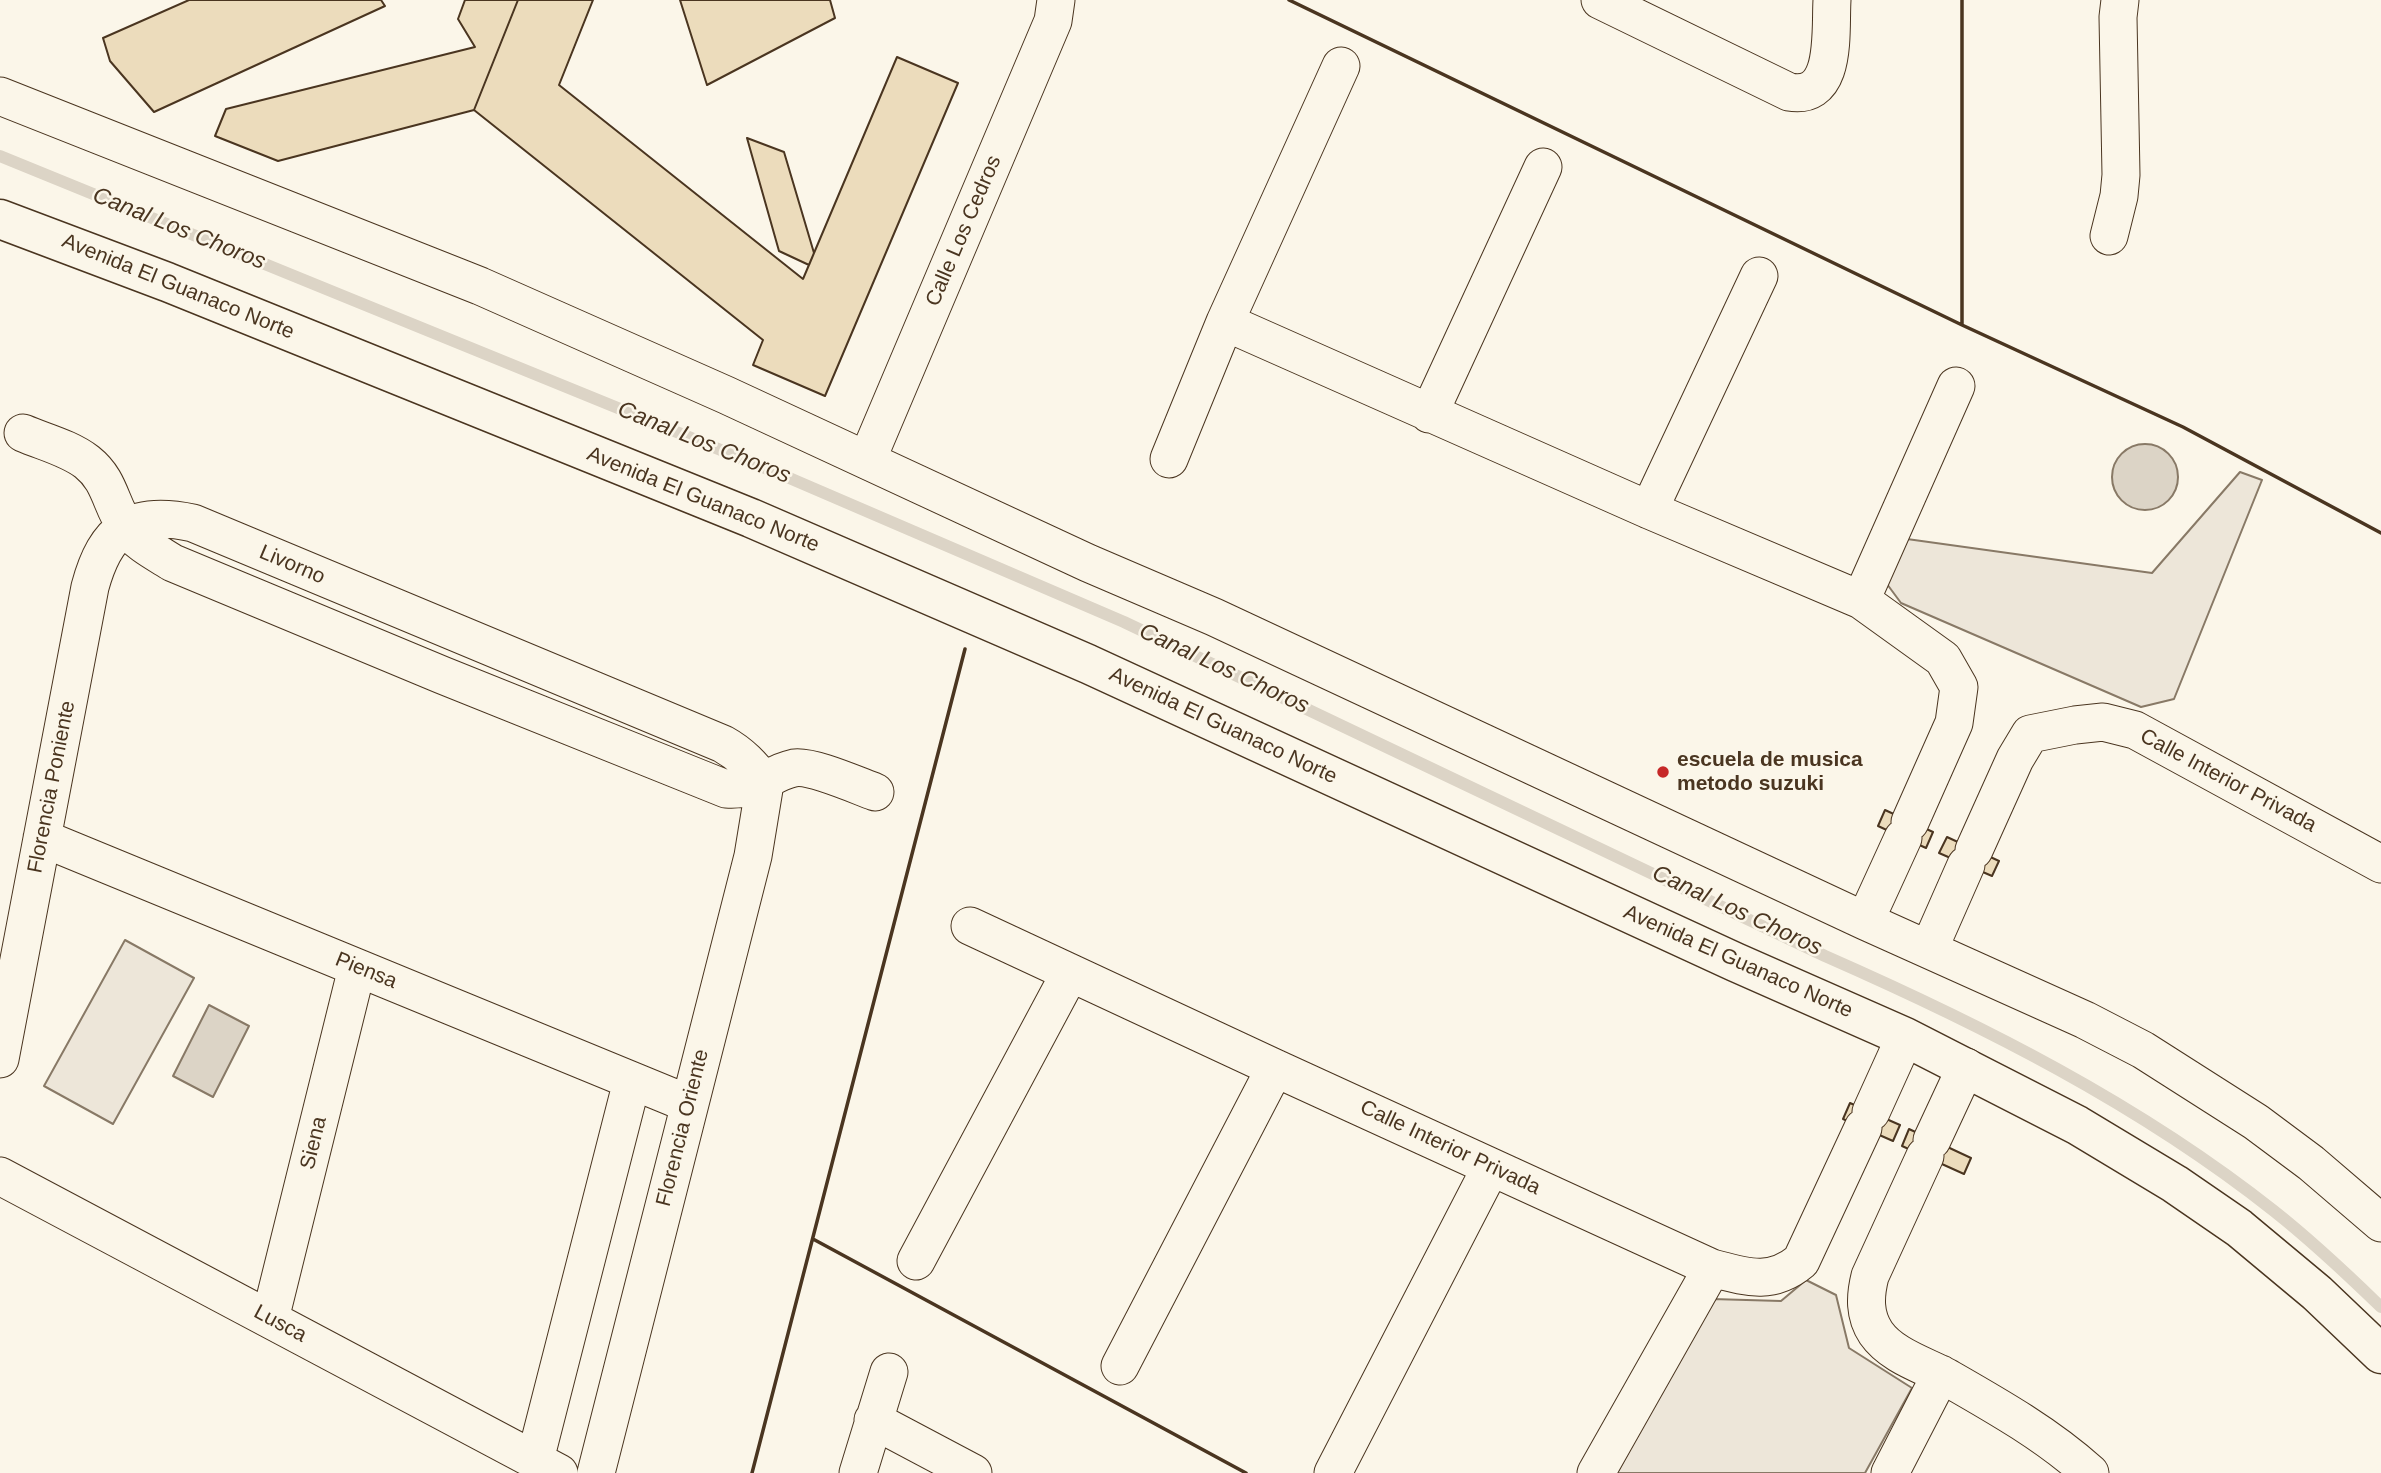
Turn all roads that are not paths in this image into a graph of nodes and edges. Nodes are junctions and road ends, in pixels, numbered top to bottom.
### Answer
1 (1056, 0) edge
2 (1600, 0) edge
3 (1832, 0) edge
4 (2120, 0) edge
5 (1341, 66) dead end
6 (0, 96) edge
7 (1543, 167) dead end
8 (0, 219) edge
9 (2109, 236) dead end
10 (1759, 276) dead end
11 (1225, 322) junction
12 (1956, 386) dead end
13 (1429, 414) junction
14 (23, 433) dead end
15 (1168, 459) dead end
16 (867, 460) junction
17 (1649, 510) junction
18 (125, 526) junction
19 (1861, 600) junction
20 (455, 634) junction
21 (442, 676) junction
22 (765, 783) junction
23 (875, 792) dead end
24 (42, 838) junction
25 (2380, 862) edge
26 (1866, 921) junction
27 (970, 926) dead end
28 (1929, 949) junction
29 (8, 967) edge
30 (358, 968) junction
31 (1070, 973) junction
32 (1905, 1037) junction
33 (2, 1038) edge
34 (1966, 1067) junction
35 (1275, 1068) junction
36 (632, 1081) junction
37 (689, 1104) junction
38 (1491, 1167) junction
39 (0, 1176) edge
40 (2381, 1223) edge
41 (916, 1261) dead end
42 (1712, 1268) junction
43 (270, 1319) junction
44 (2381, 1354) edge
45 (1120, 1366) dead end
46 (889, 1373) dead end
47 (1941, 1374) junction
48 (873, 1420) junction
49 (547, 1467) edge
50 (596, 1473) edge
51 (858, 1473) edge
52 (973, 1473) edge
53 (1333, 1473) edge
54 (1596, 1473) edge
55 (1890, 1473) edge
56 (2090, 1473) edge

1 - 16 street, Calle Los Cedros
2 - 3 street
4 - 9 street
5 - 11 street
6 - 16 street
7 - 13 street
8 - 32 street, Avenida El Guanaco Norte
10 - 17 street
11 - 13 street
11 - 15 street
12 - 19 street
13 - 17 street
14 - 18 street, Livorno
16 - 26 street
17 - 19 street
18 - 20 street, Livorno
18 - 21 street, Livorno
18 - 24 street, Florencia Poniente
19 - 26 street
20 - 21 street
20 - 22 street, Livorno
21 - 22 street, Livorno
22 - 23 street, Livorno
22 - 37 street, Florencia Oriente
24 - 29 street, Florencia Poniente
24 - 30 street, Piensa
25 - 28 street, Calle Interior Privada
26 - 28 street
27 - 31 street, Calle Interior Privada
28 - 40 street
29 - 33 street, Florencia Poniente
30 - 36 street, Piensa
30 - 43 street, Siena
31 - 35 street, Calle Interior Privada
31 - 41 street
32 - 34 street, Avenida El Guanaco Norte
32 - 42 street, Calle Interior Privada
34 - 44 street, Avenida El Guanaco Norte
34 - 47 street
35 - 38 street, Calle Interior Privada
35 - 45 street
36 - 37 street, Piensa
36 - 49 street
37 - 50 street, Florencia Oriente
38 - 42 street, Calle Interior Privada
38 - 53 street
39 - 43 street, Lusca
42 - 54 street
43 - 49 street, Lusca
46 - 48 street
47 - 55 street
47 - 56 street
48 - 51 street
48 - 52 street

